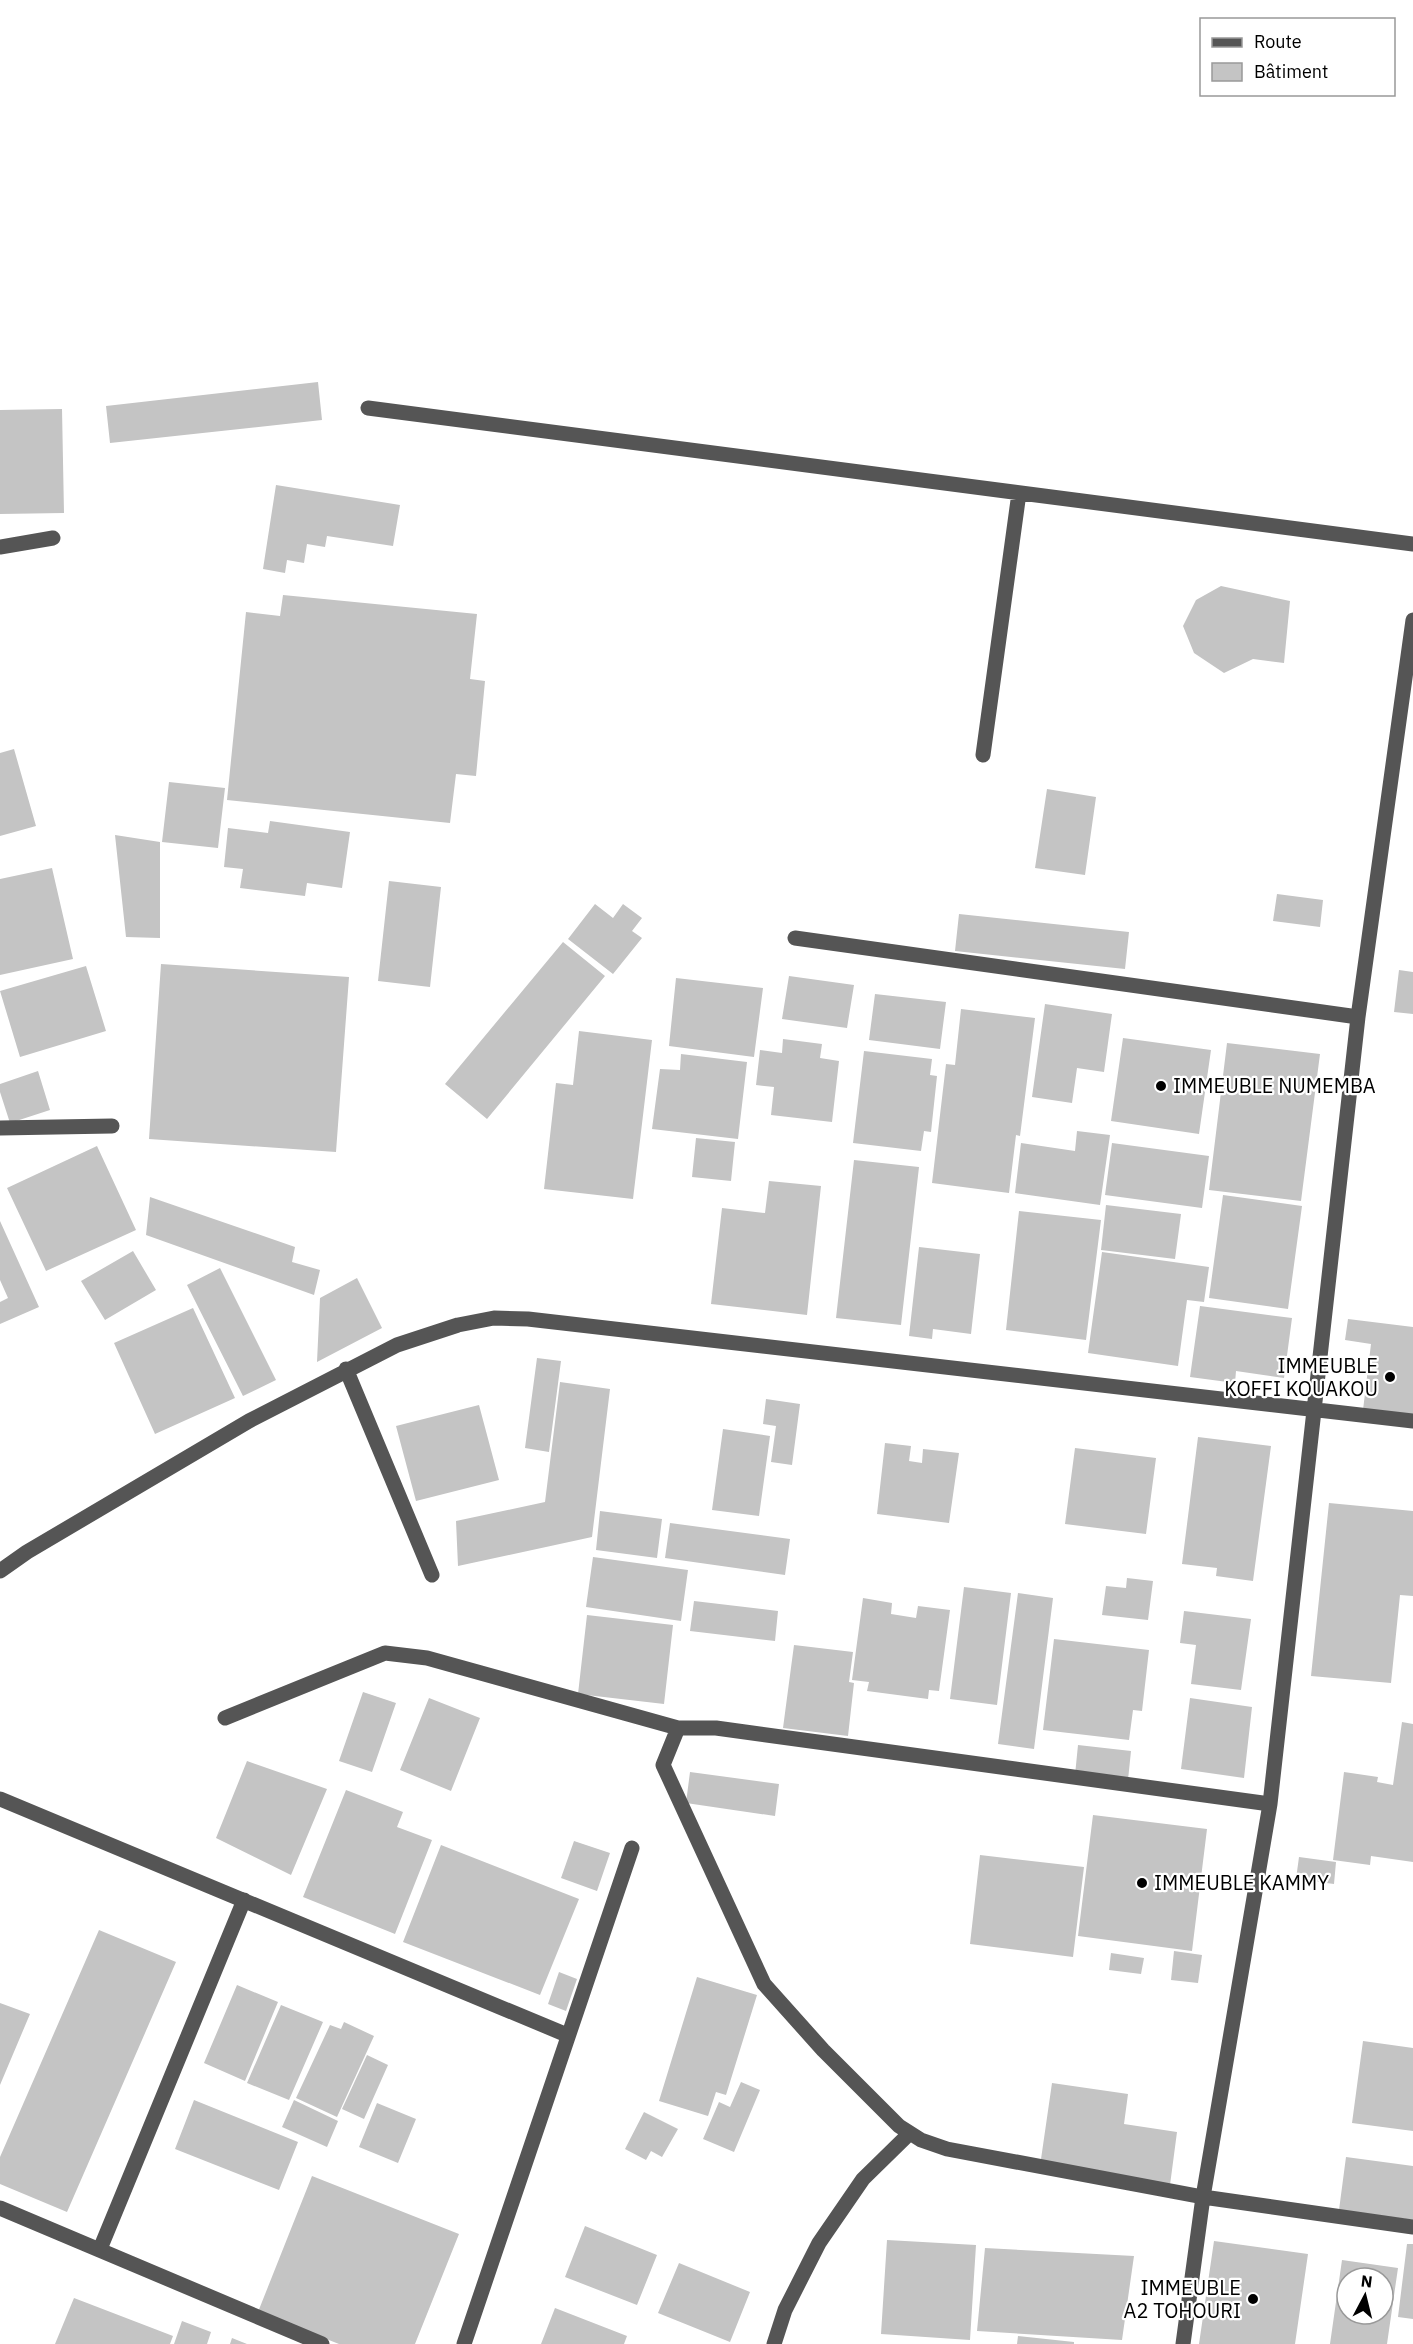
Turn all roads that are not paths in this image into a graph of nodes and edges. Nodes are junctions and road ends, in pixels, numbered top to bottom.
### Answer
1 (368, 408) dead end
2 (1018, 493) junction
3 (53, 538) dead end
4 (1413, 544) edge
5 (0, 547) edge
6 (1413, 620) edge
7 (983, 755) dead end
8 (795, 938) dead end
9 (1358, 1017) junction
10 (112, 1126) dead end
11 (0, 1128) edge
12 (346, 1369) junction
13 (1313, 1409) junction
14 (1413, 1421) edge
15 (0, 1571) edge
16 (432, 1575) dead end
17 (225, 1718) dead end
18 (678, 1728) junction
19 (0, 1799) edge
20 (1270, 1804) junction
21 (632, 1848) dead end
22 (244, 1900) junction
23 (567, 2035) junction
24 (910, 2133) junction
25 (1203, 2197) junction
26 (0, 2208) edge
27 (1413, 2227) edge
28 (100, 2249) junction
29 (322, 2344) edge
30 (464, 2344) edge
31 (774, 2344) edge
32 (1183, 2344) edge

1 - 2 street
2 - 4 street
2 - 7 street
3 - 5 street
6 - 9 street
8 - 9 street
9 - 13 street
10 - 11 street
12 - 13 street
12 - 15 street
12 - 16 street
13 - 14 street
13 - 20 street
17 - 18 street
18 - 20 street
18 - 24 street
19 - 22 street
20 - 25 street
21 - 23 street
22 - 23 street
22 - 28 street
23 - 30 street
24 - 25 street
24 - 31 street
25 - 27 street
25 - 32 street
26 - 28 street
28 - 29 street

